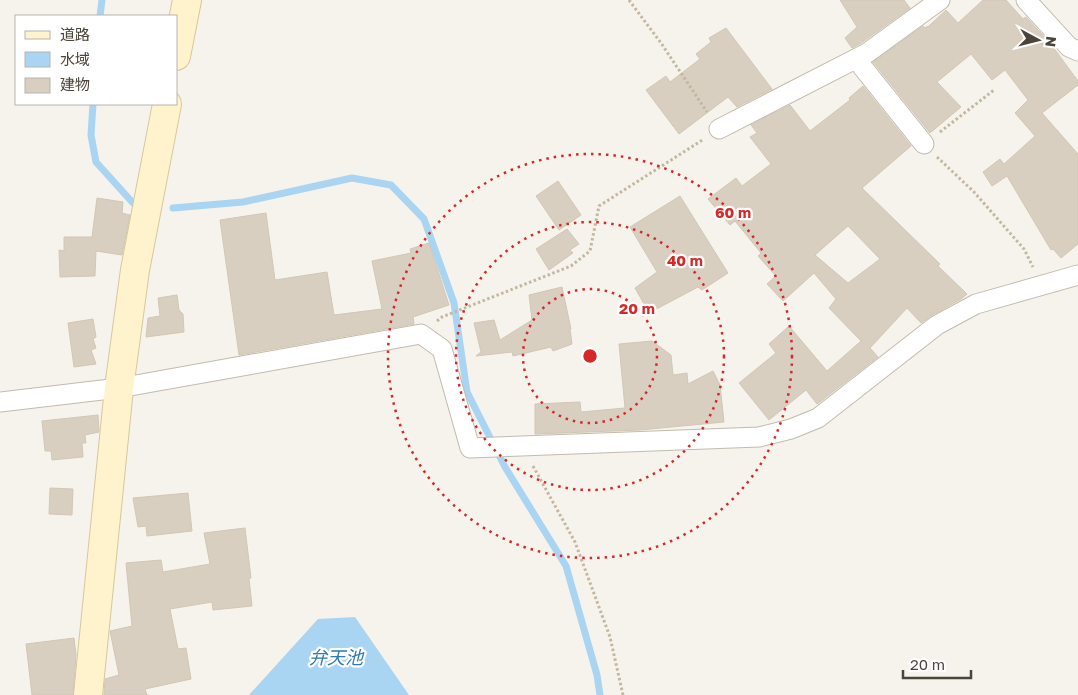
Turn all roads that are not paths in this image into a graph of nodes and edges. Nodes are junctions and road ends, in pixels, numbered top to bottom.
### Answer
1 (187, 0) edge
2 (940, 0) edge
3 (1026, 0) edge
4 (178, 46) edge
5 (1078, 51) edge
6 (856, 59) junction
7 (167, 105) edge
8 (719, 129) road end
9 (924, 144) road end
10 (1078, 275) edge
11 (119, 388) junction
12 (0, 402) edge
13 (88, 695) edge

1 - 4 street
2 - 6 street
3 - 5 street
6 - 8 street
6 - 9 street
7 - 11 street
10 - 11 street
11 - 12 street
11 - 13 street

